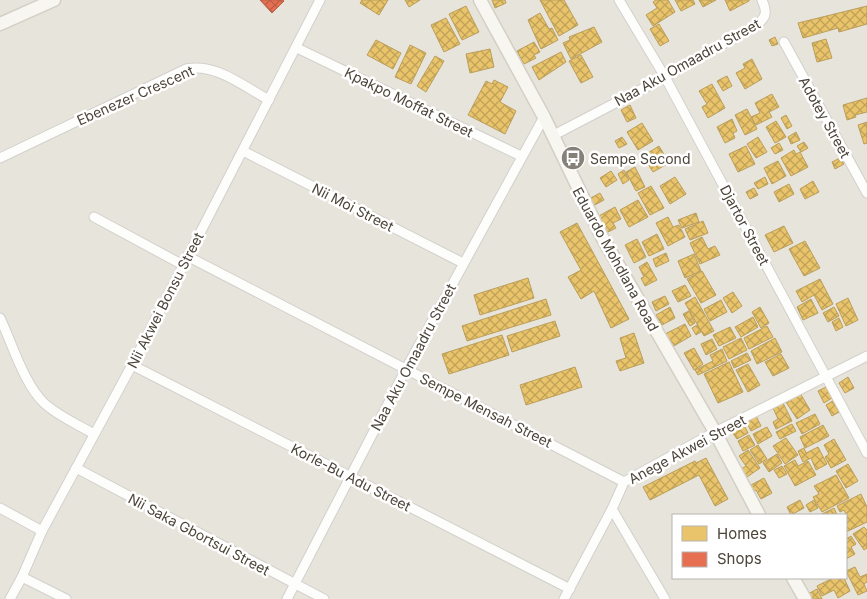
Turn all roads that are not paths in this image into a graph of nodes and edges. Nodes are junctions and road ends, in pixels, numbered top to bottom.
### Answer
1 (54, 0) edge
2 (320, 0) edge
3 (480, 0) edge
4 (619, 0) edge
5 (762, 0) edge
6 (0, 24) edge
7 (784, 42) dead end
8 (297, 48) junction
9 (665, 77) junction
10 (269, 100) junction
11 (544, 117) junction
12 (552, 136) junction
13 (243, 151) junction
14 (521, 156) junction
15 (0, 158) edge
16 (867, 193) edge
17 (94, 217) dead end
18 (185, 260) junction
19 (463, 263) junction
20 (0, 318) edge
21 (867, 356) edge
22 (132, 365) junction
23 (406, 369) junction
24 (827, 377) junction
25 (715, 432) junction
26 (94, 434) junction
27 (867, 453) edge
28 (76, 468) junction
29 (349, 476) junction
30 (624, 482) junction
31 (0, 508) edge
32 (612, 509) junction
33 (758, 514) edge
34 (42, 532) junction
35 (22, 578) junction
36 (794, 579) edge
37 (294, 585) junction
38 (570, 589) junction
39 (10, 599) edge
40 (66, 599) edge
41 (287, 599) edge
42 (324, 599) edge
43 (564, 599) edge
44 (665, 599) edge
45 (805, 599) edge

1 - 6 main road
2 - 8 street, Nii Akwei Bonsu Street
3 - 11 main road, Eduardo Mohdlana Road
4 - 9 street, Djartor Street
5 - 9 street, Naa Aku Omaadru Street
7 - 16 street, Adotey Street
8 - 10 street, Nii Akwei Bonsu Street
8 - 14 street, Kpakpo Moffat Street
9 - 12 street, Naa Aku Omaadru Street
9 - 24 street, Djartor Street
10 - 13 street, Nii Akwei Bonsu Street
10 - 15 street, Ebenezer Crescent
11 - 12 main road, Eduardo Mohdlana Road
11 - 14 street, Naa Aku Omaadru Street
12 - 25 main road, Eduardo Mohdlana Road
13 - 18 street, Nii Akwei Bonsu Street
13 - 19 street, Nii Moi Street
14 - 19 street, Naa Aku Omaadru Street
17 - 18 street, Sempe Mensah Street
18 - 22 street, Nii Akwei Bonsu Street
18 - 23 street, Sempe Mensah Street
19 - 23 street, Naa Aku Omaadru Street
20 - 26 street
21 - 24 street, Anege Akwei Street
22 - 26 street, Nii Akwei Bonsu Street
22 - 29 street, Korle-Bu Adu Street
23 - 29 street, Naa Aku Omaadru Street
23 - 30 street, Sempe Mensah Street
24 - 25 street, Anege Akwei Street
24 - 27 street, Djartor Street
25 - 30 street, Anege Akwei Street
25 - 33 main road, Eduardo Mohdlana Road
26 - 28 street, Nii Akwei Bonsu Street
28 - 34 street, Nii Akwei Bonsu Street
28 - 37 street, Nii Saka Gbortsui Street
29 - 37 street, Naa Aku Omaadru Street
29 - 38 street, Korle-Bu Adu Street
30 - 32 street, Anege Akwei Street
31 - 34 street
32 - 38 street, Anege Akwei Street
32 - 44 street
34 - 35 street, Nii Akwei Bonsu Street
35 - 39 street, Nii Akwei Bonsu Street
35 - 40 street
36 - 45 main road
37 - 41 street, Naa Aku Omaadru Street
37 - 42 street, Nii Saka Gbortsui Street
38 - 43 street, Anege Akwei Street

